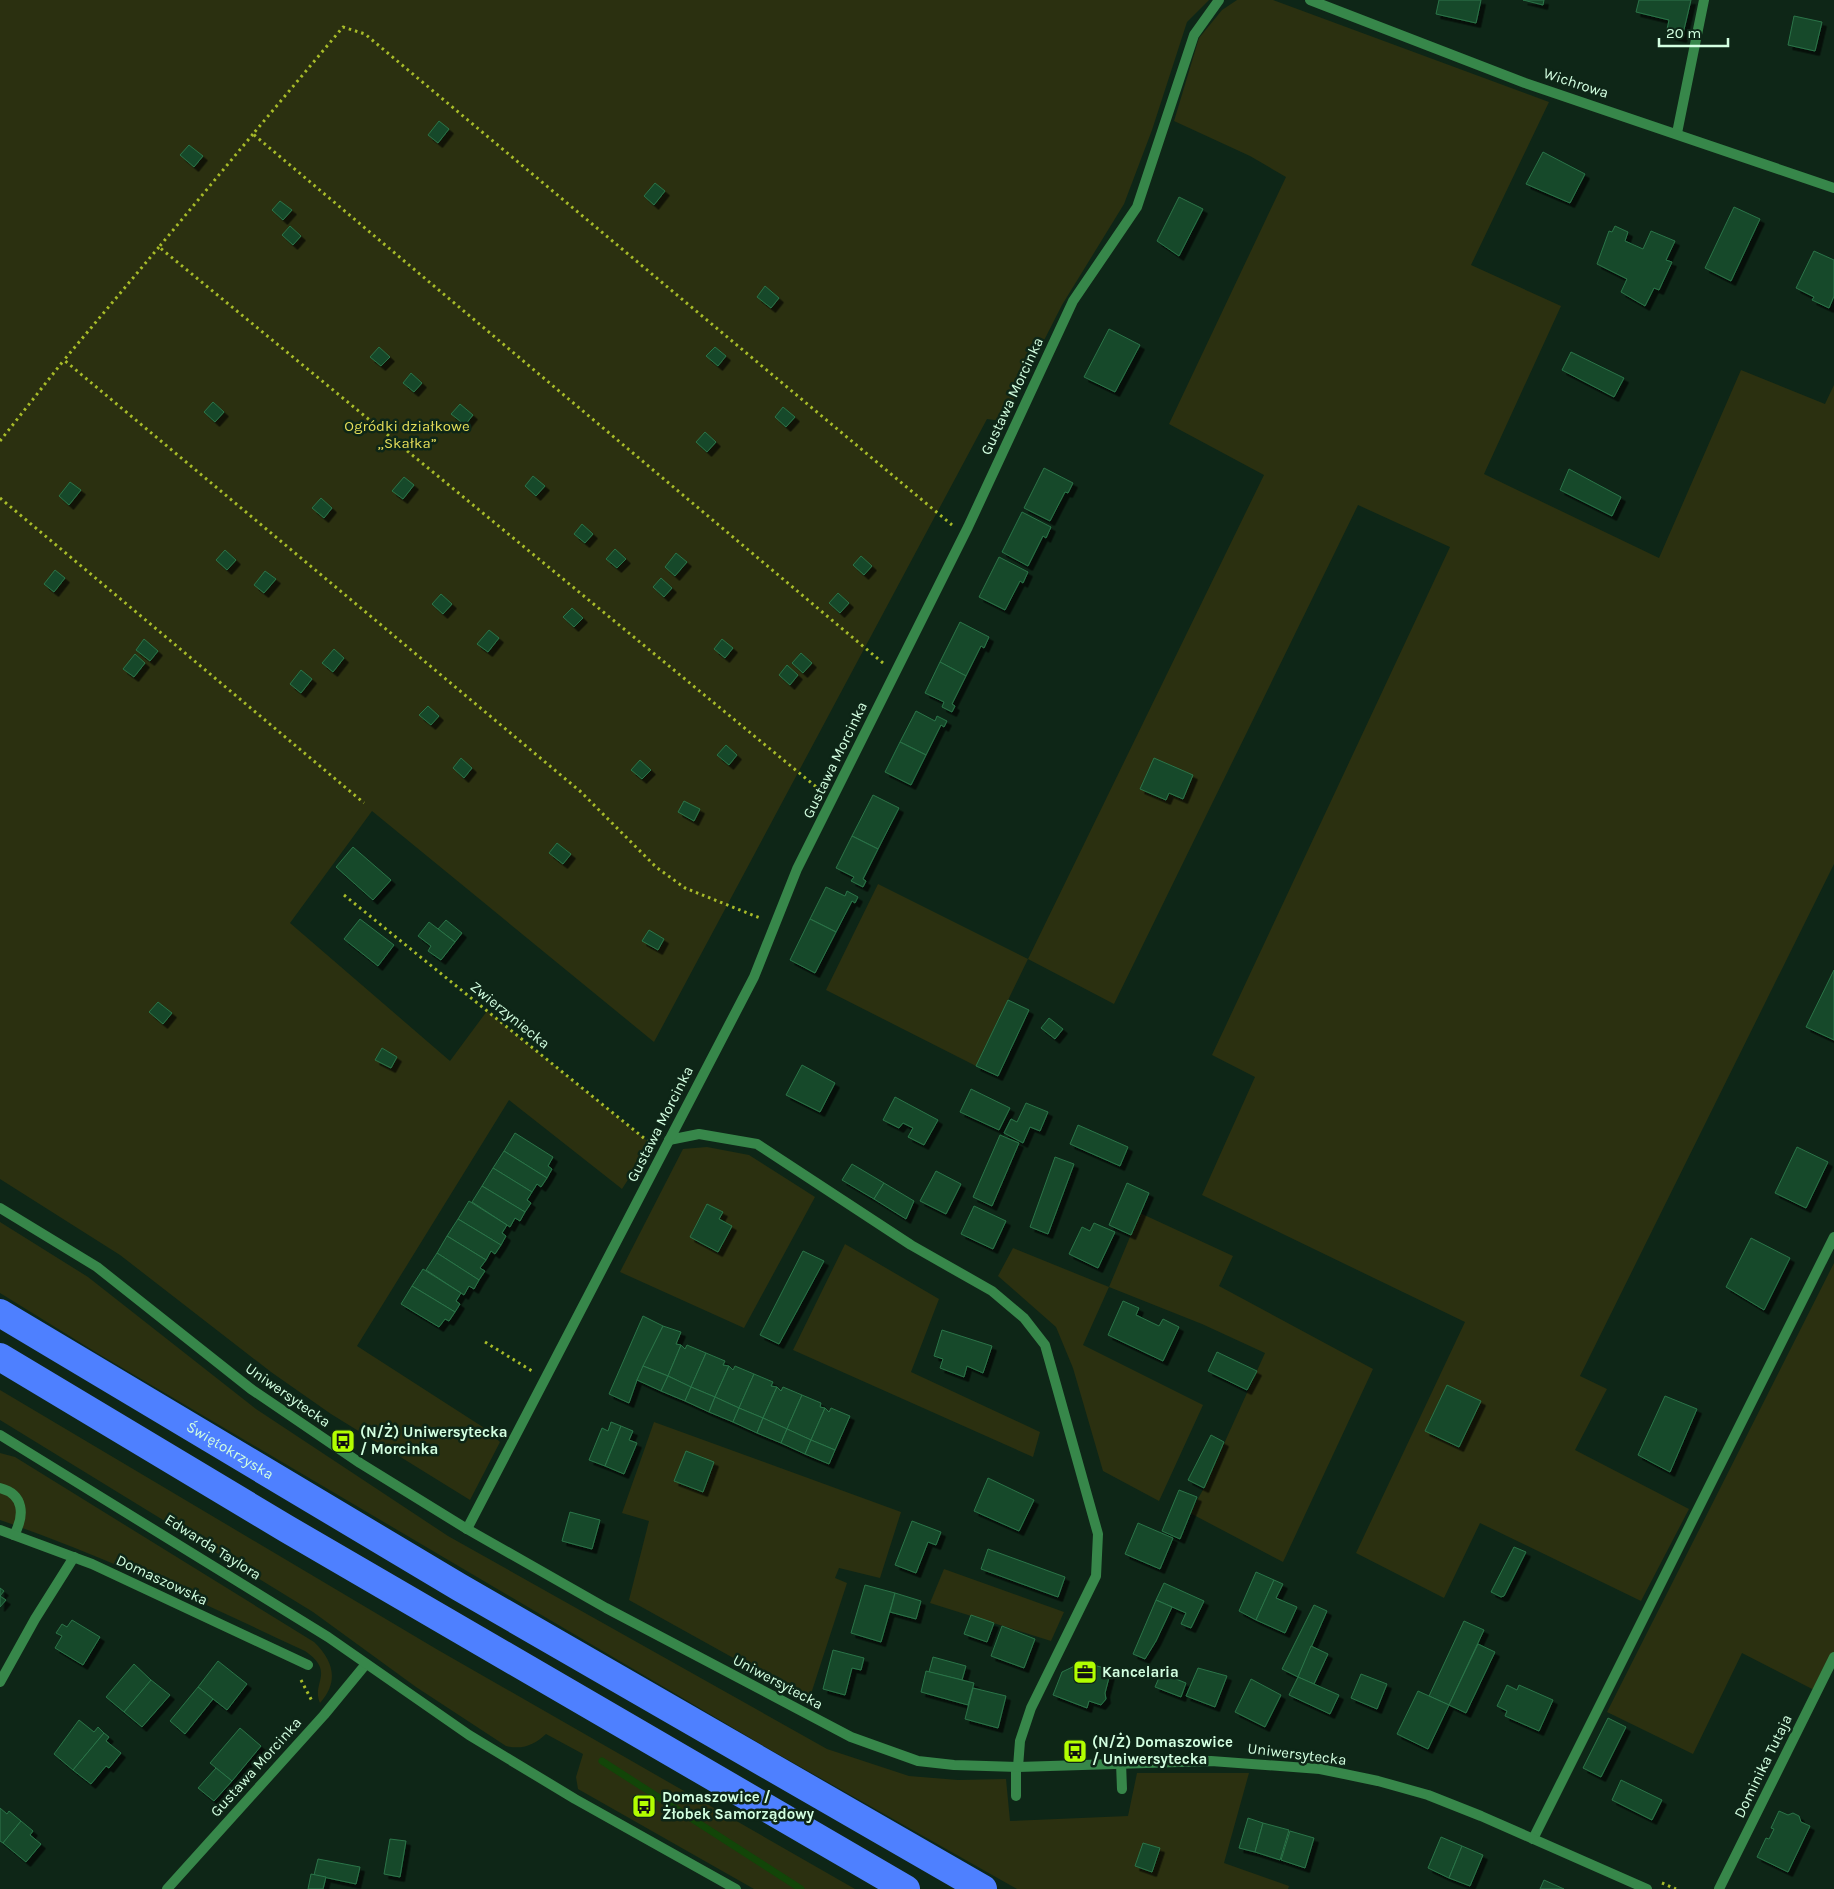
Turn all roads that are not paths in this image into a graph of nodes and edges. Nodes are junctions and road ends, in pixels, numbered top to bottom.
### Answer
1 (1218, 0) edge
2 (1310, 0) edge
3 (1704, 0) edge
4 (1677, 133) junction
5 (1834, 188) edge
6 (668, 1140) junction
7 (0, 1208) edge
8 (1834, 1237) edge
9 (0, 1313) edge
10 (0, 1358) edge
11 (0, 1435) edge
12 (0, 1488) edge
13 (467, 1529) junction
14 (0, 1530) edge
15 (14, 1534) junction
16 (74, 1557) junction
17 (1834, 1657) edge
18 (366, 1664) junction
19 (308, 1665) dead end
20 (0, 1682) edge
21 (1121, 1763) junction
22 (1017, 1767) junction
23 (1122, 1790) dead end
24 (1016, 1796) dead end
25 (1533, 1839) junction
26 (730, 1887) edge
27 (168, 1889) edge
28 (906, 1889) edge
29 (983, 1889) edge
30 (1647, 1889) edge
31 (1719, 1889) edge

1 - 6 street, Gustawa Morcinka
2 - 4 street, Wichrowa
3 - 4 street
4 - 5 street, Wichrowa
6 - 13 street, Gustawa Morcinka
6 - 22 street
7 - 13 street, Uniwersytecka
8 - 25 street
9 - 29 highway, Świętokrzyska
10 - 28 highway
11 - 18 street, Edwarda Taylora
12 - 15 street
13 - 22 street, Uniwersytecka
14 - 15 street, Domaszowska
15 - 16 street, Domaszowska
16 - 19 street, Domaszowska
16 - 20 street
17 - 31 street, Dominika Tutaja
18 - 26 street, Edwarda Taylora
18 - 27 street, Gustawa Morcinka
21 - 22 street, Uniwersytecka
21 - 23 street
21 - 25 street, Uniwersytecka
22 - 24 street
25 - 30 street, Uniwersytecka

